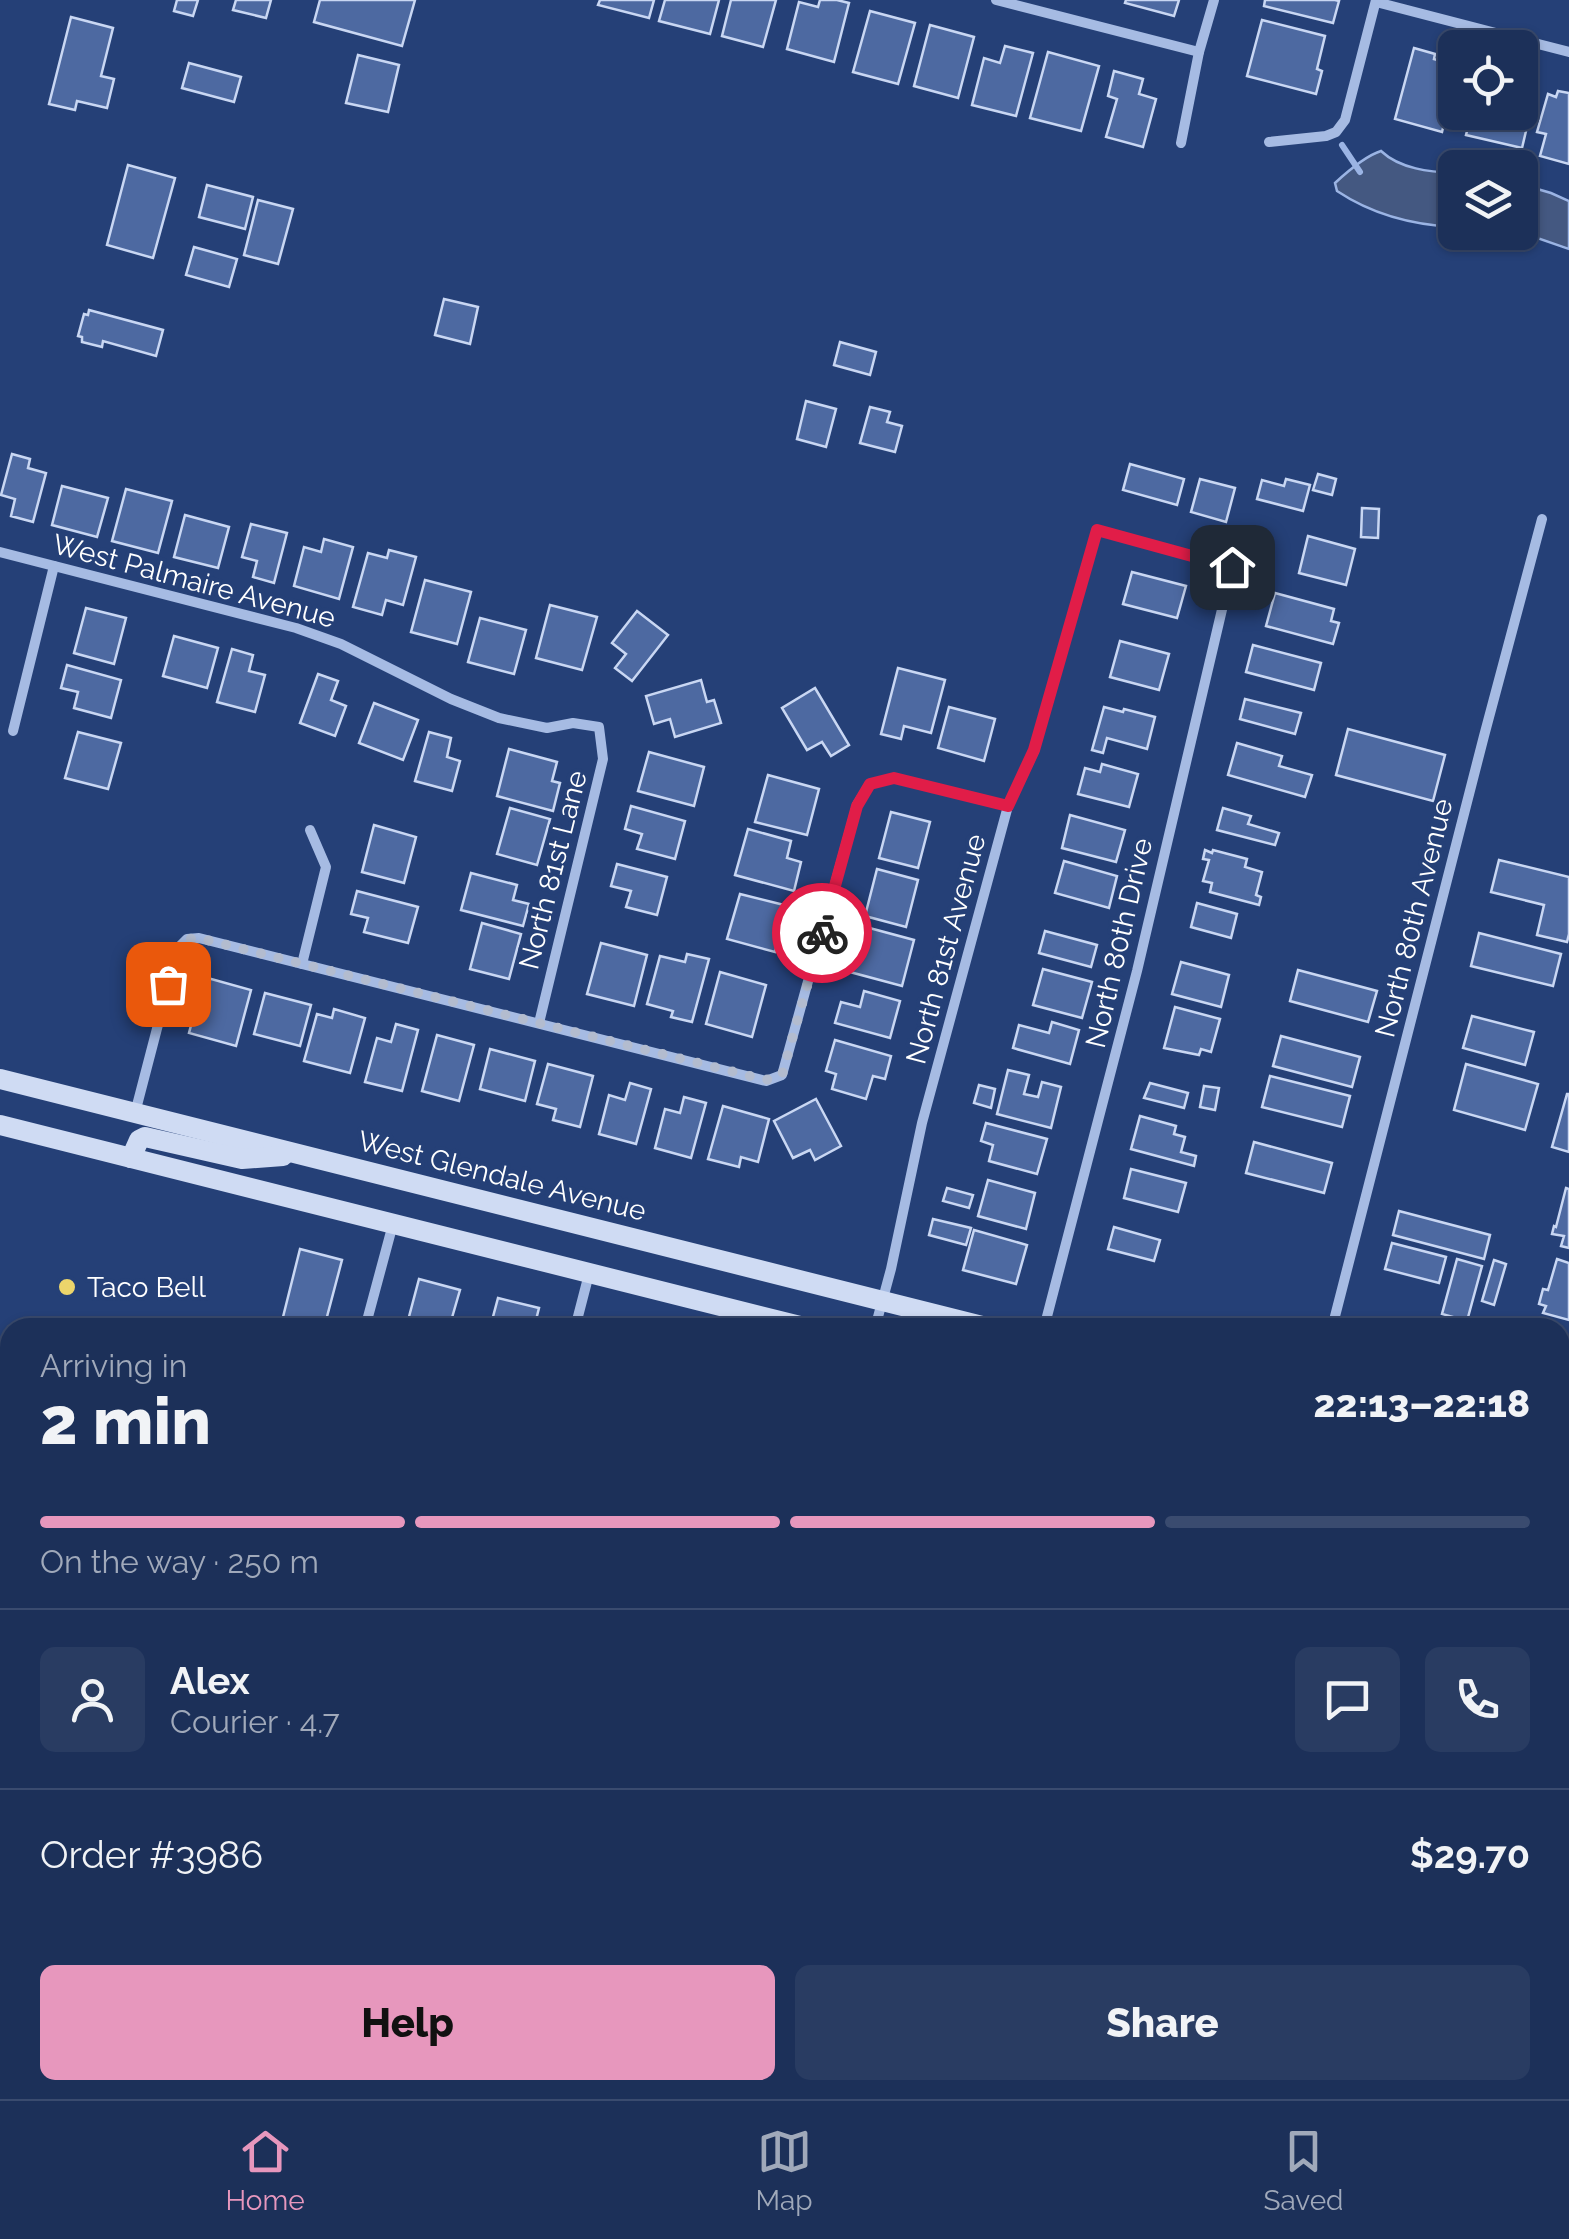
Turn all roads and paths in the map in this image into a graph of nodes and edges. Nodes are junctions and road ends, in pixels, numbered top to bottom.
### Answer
1 (996, 0) edge
2 (1214, 0) edge
3 (1376, 1) edge
4 (1200, 52) junction
5 (1569, 52) edge
6 (1269, 142) dead end
7 (1181, 143) dead end
8 (1542, 520) dead end
9 (1097, 530) joint
10 (0, 552) edge
11 (54, 566) junction
12 (599, 728) joint
13 (13, 730) dead end
14 (1008, 806) junction
15 (310, 830) dead end
16 (302, 964) junction
17 (539, 1023) junction
18 (0, 1079) edge
19 (136, 1112) junction
20 (0, 1125) edge
21 (305, 1155) junction
22 (131, 1158) junction
23 (393, 1224) junction
24 (589, 1273) junction
25 (883, 1300) junction
26 (368, 1318) edge
27 (578, 1318) edge
28 (768, 1318) edge
29 (878, 1318) edge
30 (952, 1318) edge
31 (1047, 1318) edge
32 (1335, 1318) edge

1 - 4 street
2 - 4 street
3 - 5 street
3 - 6 street
4 - 7 street
8 - 32 street, North 80th Avenue
9 - 14 street, North 81st Avenue
9 - 31 street, North 80th Drive
10 - 11 street, West Palmaire Avenue
11 - 12 street, West Palmaire Avenue
11 - 13 street
12 - 17 street, North 81st Lane
14 - 17 street
14 - 25 street, North 81st Avenue
15 - 16 street
16 - 17 street
16 - 19 street
18 - 19 main road, West Glendale Avenue
19 - 21 main road, West Glendale Avenue
20 - 22 main road
21 - 22 main road
21 - 25 main road, West Glendale Avenue
22 - 23 main road
23 - 24 main road
23 - 26 street
24 - 27 street
24 - 28 main road
25 - 29 street, North 81st Avenue
25 - 30 main road, West Glendale Avenue

